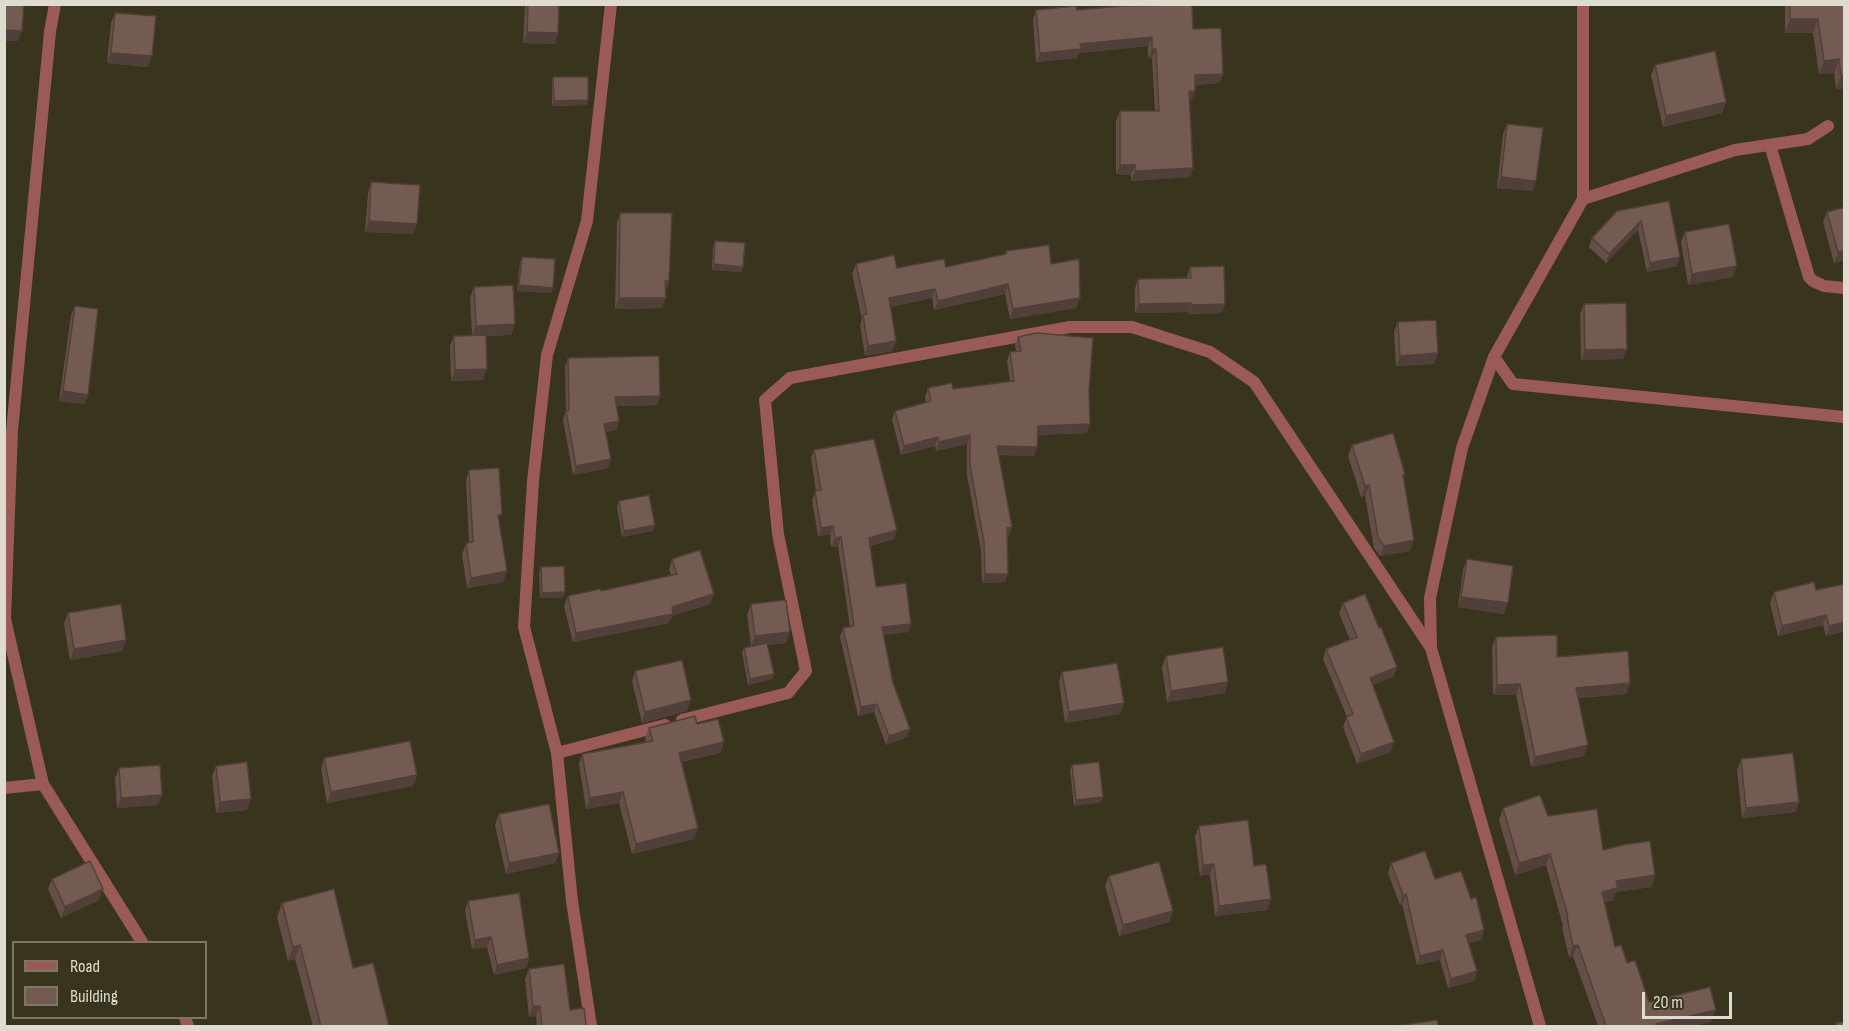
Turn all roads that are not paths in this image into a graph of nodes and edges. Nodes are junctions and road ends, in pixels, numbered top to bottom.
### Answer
1 (55, 4) edge
2 (611, 4) edge
3 (1583, 4) edge
4 (1828, 126) dead end
5 (1770, 145) junction
6 (1583, 199) junction
7 (1845, 288) edge
8 (1494, 357) junction
9 (1845, 417) edge
10 (1431, 648) junction
11 (557, 753) junction
12 (43, 784) junction
13 (4, 788) edge
14 (141, 941) edge
15 (591, 1026) edge
16 (1540, 1026) edge

1 - 12 street
2 - 11 street
3 - 6 street
4 - 5 street
5 - 6 street
5 - 7 street
6 - 8 street
8 - 9 street
8 - 10 street
10 - 11 street
10 - 16 street
11 - 15 street
12 - 13 street
12 - 14 street

